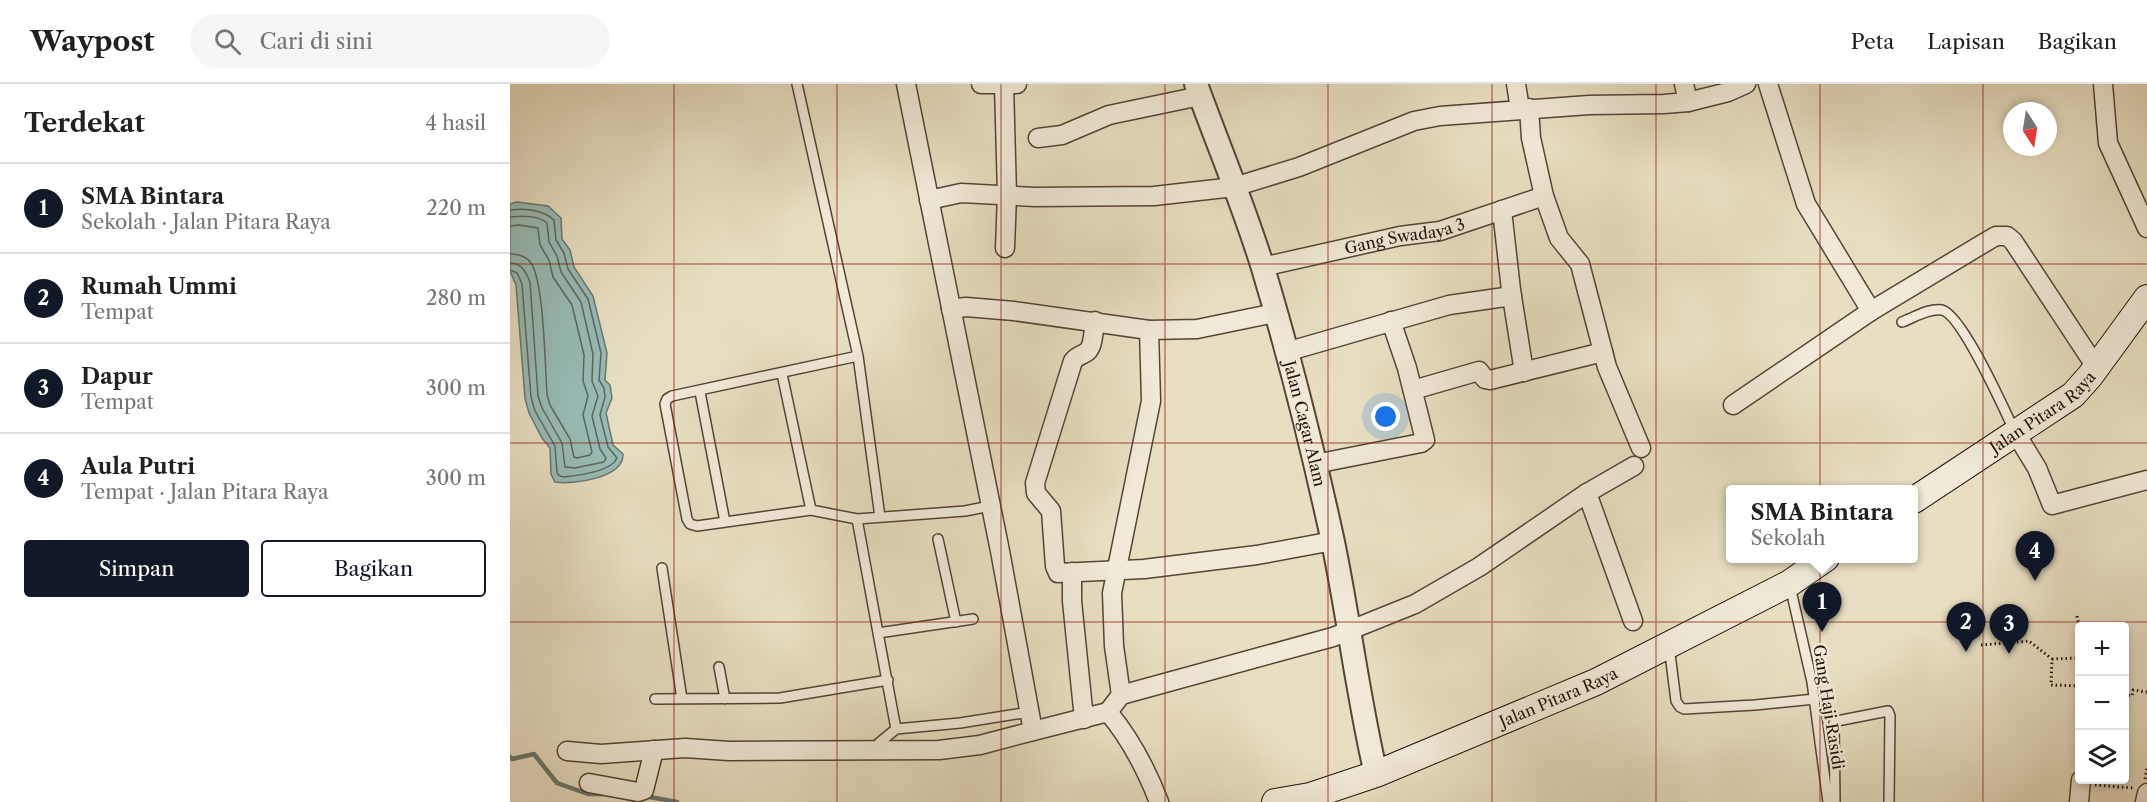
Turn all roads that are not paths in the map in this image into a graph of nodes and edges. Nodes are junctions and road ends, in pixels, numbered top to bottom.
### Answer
1 (797, 84) edge
2 (906, 84) edge
3 (981, 84) edge
4 (1017, 84) edge
5 (1516, 84) edge
6 (1684, 84) edge
7 (1746, 84) edge
8 (1768, 84) edge
9 (2103, 84) edge
10 (1004, 85) edge
11 (1198, 90) edge
12 (1688, 102) junction
13 (1524, 109) junction
14 (1038, 138) dead end
15 (1234, 187) junction
16 (1007, 195) junction
17 (1544, 196) junction
18 (929, 200) junction
19 (1502, 210) junction
20 (2147, 228) edge
21 (1005, 248) dead end
22 (1262, 267) junction
23 (1512, 296) junction
24 (2147, 298) edge
25 (951, 309) junction
26 (1871, 311) junction
27 (1275, 313) junction
28 (1095, 321) junction
29 (1391, 321) junction
30 (1902, 322) dead end
31 (1149, 330) junction
32 (1286, 352) junction
33 (1603, 352) junction
34 (858, 356) junction
35 (2096, 367) junction
36 (1524, 372) junction
37 (782, 374) junction
38 (1413, 390) junction
39 (700, 392) junction
40 (1733, 405) dead end
41 (2015, 432) junction
42 (1641, 448) dead end
43 (1315, 465) junction
44 (1634, 466) dead end
45 (2147, 480) edge
46 (1587, 493) junction
47 (1918, 497) edge
48 (990, 507) junction
49 (811, 510) junction
50 (880, 518) junction
51 (857, 519) junction
52 (724, 522) junction
53 (938, 539) dead end
54 (1333, 541) junction
55 (1820, 563) edge
56 (662, 568) dead end
57 (1115, 570) junction
58 (1072, 573) junction
59 (1790, 583) junction
60 (973, 619) dead end
61 (1633, 621) dead end
62 (956, 622) junction
63 (1350, 629) junction
64 (878, 633) junction
65 (1669, 646) junction
66 (719, 668) dead end
67 (888, 680) junction
68 (1121, 695) junction
69 (655, 699) dead end
70 (682, 699) junction
71 (725, 699) junction
72 (1815, 699) junction
73 (1029, 712) junction
74 (1108, 712) junction
75 (1084, 719) junction
76 (896, 729) junction
77 (1033, 732) junction
78 (879, 743) dead end
79 (654, 750) junction
80 (567, 751) dead end
81 (1376, 774) junction
82 (589, 783) dead end
83 (2081, 784) edge
84 (1159, 802) edge
85 (1275, 802) edge
86 (1828, 802) edge
87 (1835, 802) edge
88 (1889, 802) edge
89 (2079, 802) edge

1 - 34 lane
2 - 18 street
3 - 10 street
4 - 10 street
5 - 13 street
6 - 12 street
7 - 12 street
8 - 26 street
9 - 20 street
10 - 16 street
11 - 14 street
11 - 15 street, Jalan Cagar Alam
12 - 13 street
13 - 15 street
13 - 17 street
15 - 16 street
15 - 22 street, Jalan Cagar Alam
16 - 18 street
16 - 21 street
17 - 19 street, Gang Swadaya 3
17 - 33 street
18 - 25 street
19 - 22 street, Gang Swadaya 3
19 - 23 street
22 - 27 street, Jalan Cagar Alam
23 - 29 street
23 - 36 street
24 - 35 main road, Jalan Pitara Raya
25 - 28 street
25 - 48 street
26 - 35 street
26 - 40 street
27 - 31 street
27 - 32 street, Jalan Cagar Alam
28 - 31 street
28 - 58 street
29 - 32 street
29 - 38 street
30 - 41 lane
31 - 57 street
32 - 43 street, Jalan Cagar Alam
33 - 36 street
33 - 42 street
34 - 37 lane
34 - 50 lane
35 - 41 main road, Jalan Pitara Raya
36 - 38 street
37 - 39 lane
37 - 49 lane
38 - 43 street
39 - 52 lane
39 - 52 lane
41 - 45 street
41 - 47 main road, Jalan Pitara Raya
43 - 54 street, Jalan Cagar Alam
44 - 46 street
46 - 61 street
46 - 63 street
48 - 50 lane
48 - 73 street
49 - 51 lane
49 - 52 lane
50 - 51 lane
51 - 64 lane
53 - 62 lane
54 - 57 street
54 - 63 street, Jalan Cagar Alam
55 - 59 main road, Jalan Pitara Raya
56 - 70 lane
57 - 58 street
57 - 68 street
58 - 75 street
59 - 65 main road, Jalan Pitara Raya
59 - 72 lane, Gang Haji Rasidi
60 - 62 lane
62 - 64 lane
63 - 68 street
63 - 81 street, Jalan Cagar Alam
64 - 67 lane
65 - 72 lane
65 - 81 main road, Jalan Pitara Raya
66 - 71 lane
67 - 71 lane
67 - 76 lane
68 - 74 street
69 - 70 lane
70 - 71 lane
72 - 86 lane, Gang Haji Rasidi
73 - 76 lane
73 - 77 street
74 - 75 street
74 - 84 street
75 - 77 street
76 - 78 lane
77 - 79 street
79 - 80 street
79 - 82 street
81 - 85 main road, Jalan Pitara Raya
83 - 89 street
87 - 88 lane

